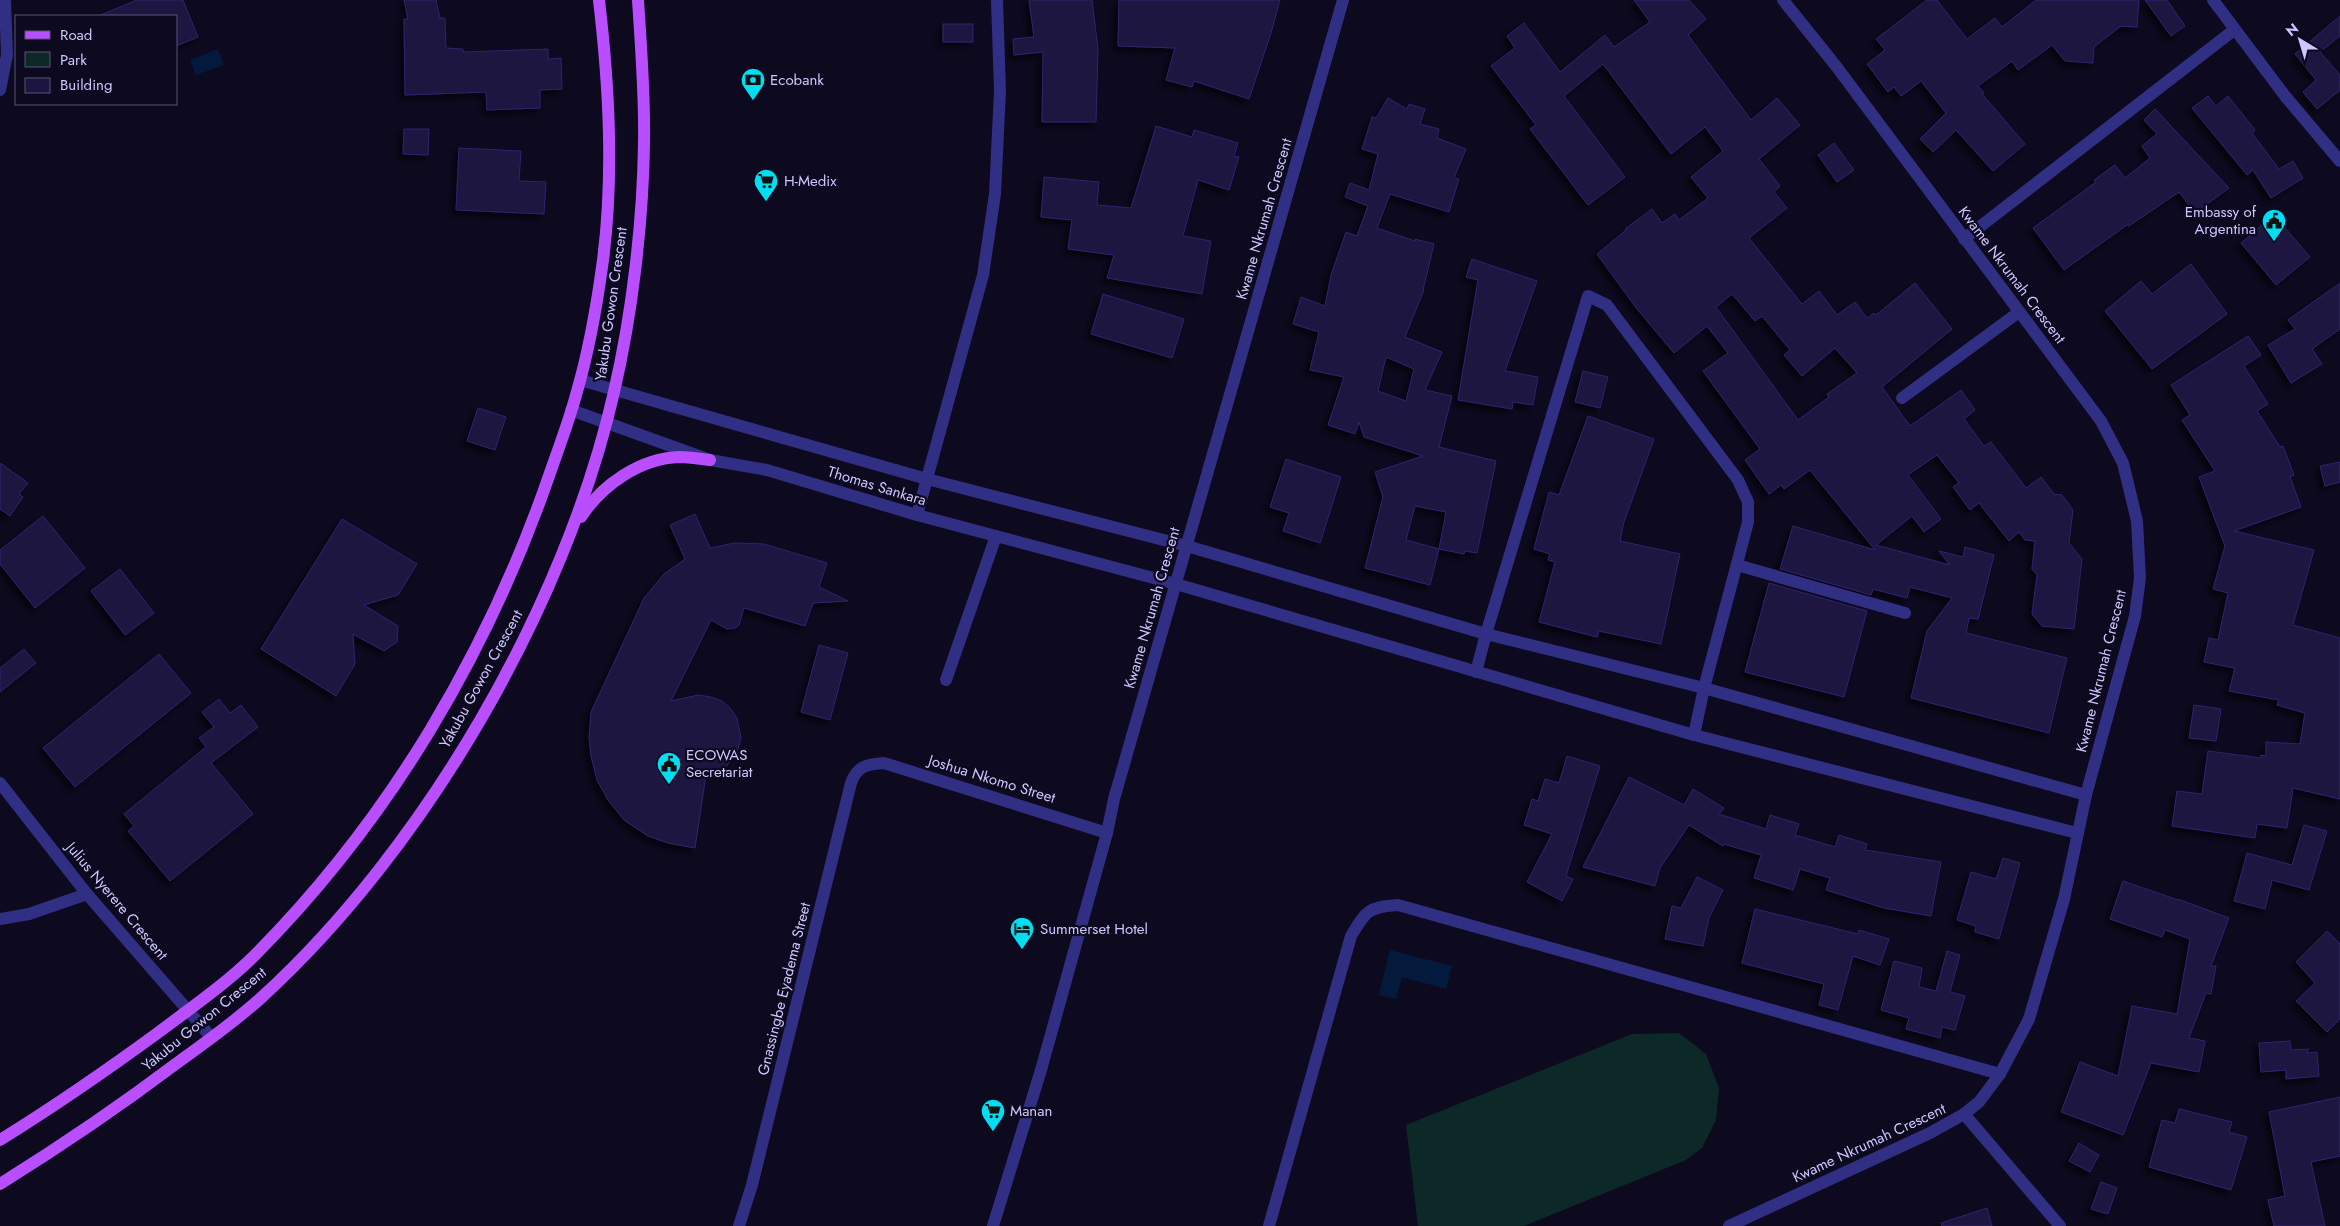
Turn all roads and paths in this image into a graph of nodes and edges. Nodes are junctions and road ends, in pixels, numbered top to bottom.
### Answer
1 (5, 0) edge
2 (599, 0) edge
3 (638, 0) edge
4 (997, 0) edge
5 (1344, 0) edge
6 (1783, 0) edge
7 (2213, 0) edge
8 (2234, 30) junction
9 (0, 90) edge
10 (2340, 161) edge
11 (1964, 239) junction
12 (2019, 312) junction
13 (580, 380) junction
14 (615, 389) junction
15 (1902, 398) dead end
16 (572, 410) junction
17 (606, 422) junction
18 (710, 460) junction
19 (927, 480) junction
20 (917, 515) junction
21 (573, 529) junction
22 (996, 536) junction
23 (1187, 546) junction
24 (1737, 565) junction
25 (1176, 584) junction
26 (1905, 613) dead end
27 (1486, 634) junction
28 (1476, 672) junction
29 (946, 680) dead end
30 (1704, 688) junction
31 (1694, 735) junction
32 (866, 764) joint
33 (0, 783) edge
34 (2086, 796) junction
35 (1107, 833) junction
36 (2077, 833) junction
37 (87, 894) junction
38 (0, 919) edge
39 (189, 1010) junction
40 (211, 1038) junction
41 (2000, 1074) junction
42 (1964, 1114) junction
43 (0, 1140) edge
44 (0, 1184) edge
45 (739, 1226) edge
46 (993, 1226) edge
47 (1269, 1226) edge
48 (1729, 1226) edge
49 (2060, 1226) edge

1 - 9 street
2 - 13 main road, Yakubu Gowon Crescent
3 - 14 main road, Yakubu Gowon Crescent
4 - 19 street
5 - 23 street, Kwame Nkrumah Crescent
6 - 11 street, Kwame Nkrumah Crescent
7 - 8 street
8 - 10 street
8 - 11 street
11 - 12 street, Kwame Nkrumah Crescent
12 - 15 street
12 - 34 street, Kwame Nkrumah Crescent
13 - 14 street
13 - 16 main road, Yakubu Gowon Crescent
14 - 17 main road, Yakubu Gowon Crescent
14 - 19 street
16 - 17 street, Thomas Sankara
16 - 39 main road, Yakubu Gowon Crescent
17 - 18 street, Thomas Sankara
17 - 21 main road, Yakubu Gowon Crescent
18 - 20 street, Thomas Sankara
18 - 21 main road
19 - 20 street
19 - 23 street
20 - 22 street, Thomas Sankara
21 - 40 main road, Yakubu Gowon Crescent
22 - 25 street, Thomas Sankara
22 - 29 street
23 - 25 street, Kwame Nkrumah Crescent
23 - 27 street
24 - 26 street
24 - 27 street
24 - 30 street
25 - 28 street, Thomas Sankara
25 - 35 street, Kwame Nkrumah Crescent
27 - 28 street
27 - 30 street
28 - 31 street, Thomas Sankara
30 - 31 street
30 - 34 street
31 - 36 street, Thomas Sankara
32 - 35 street, Joshua Nkomo Street
32 - 45 street, Gnassingbe Eyadema Street
33 - 37 street, Julius Nyerere Crescent
34 - 36 street, Kwame Nkrumah Crescent
35 - 46 street, Kwame Nkrumah Crescent
36 - 41 street, Kwame Nkrumah Crescent
37 - 38 street
37 - 39 street, Julius Nyerere Crescent
39 - 40 street, Julius Nyerere Crescent
39 - 43 main road, Yakubu Gowon Crescent
40 - 44 main road, Yakubu Gowon Crescent
41 - 42 street, Kwame Nkrumah Crescent
41 - 47 street
42 - 48 street, Kwame Nkrumah Crescent
42 - 49 street

